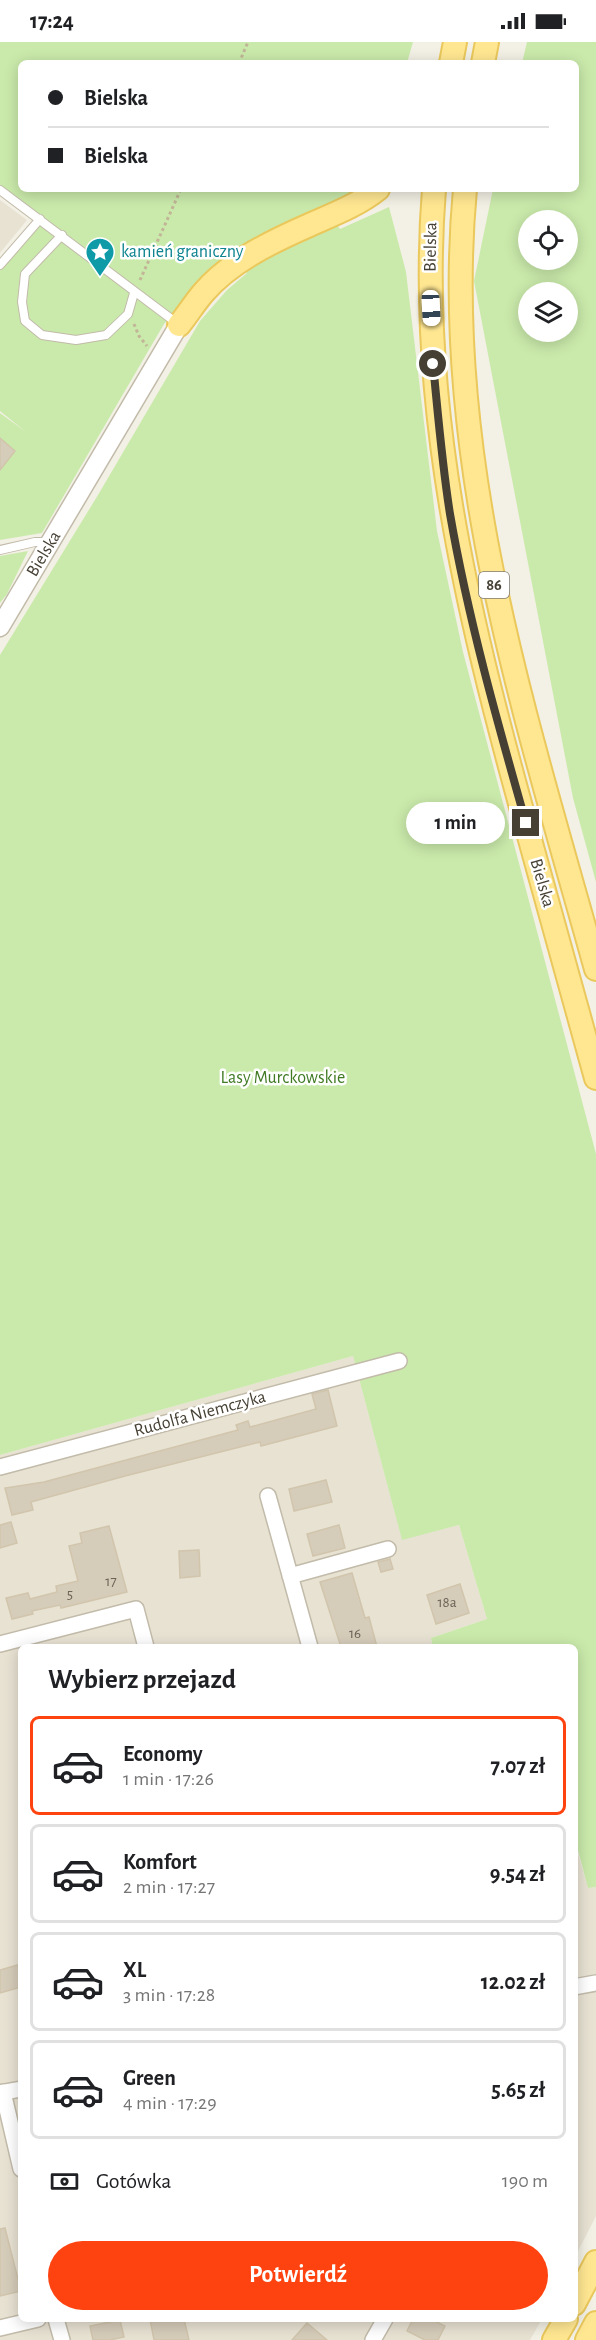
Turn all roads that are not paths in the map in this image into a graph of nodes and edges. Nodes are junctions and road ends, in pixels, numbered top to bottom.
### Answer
1 (487, 42) edge
2 (484, 60) edge
3 (0, 190) edge
4 (373, 192) edge
5 (434, 192) edge
6 (465, 192) edge
7 (40, 219) junction
8 (62, 235) junction
9 (0, 265) edge
10 (134, 293) junction
11 (179, 325) junction
12 (51, 542) junction
13 (0, 550) edge
14 (0, 627) edge
15 (596, 969) edge
16 (596, 1077) edge
17 (399, 1361) dead end
18 (0, 1467) edge
19 (268, 1496) dead end
20 (388, 1549) dead end
21 (290, 1576) junction
22 (0, 1644) edge
23 (145, 1644) edge
24 (309, 1644) edge
25 (596, 1983) edge
26 (578, 1986) edge
27 (18, 2090) edge
28 (2, 2093) edge
29 (18, 2157) edge
30 (596, 2262) edge
31 (578, 2296) edge
32 (25, 2322) edge
33 (57, 2322) edge
34 (383, 2322) edge
35 (564, 2322) edge
36 (596, 2323) edge
37 (0, 2328) edge
38 (62, 2340) edge
39 (373, 2340) edge
40 (554, 2340) edge
41 (587, 2340) edge

1 - 2 main road
3 - 7 lane
4 - 11 main road
5 - 16 main road, Bielska / 86
6 - 15 main road, Bielska / 86
7 - 8 lane
7 - 9 lane
8 - 10 lane
8 - 10 lane
10 - 11 lane
11 - 12 street, Bielska
12 - 13 lane
12 - 14 street, Bielska
17 - 18 street, Rudolfa Niemczyka
19 - 21 street
20 - 21 street
21 - 24 street
22 - 23 street
25 - 26 street
27 - 28 street
28 - 29 street
30 - 31 main road
32 - 37 street
33 - 38 street
34 - 39 street
35 - 40 main road
36 - 41 main road

